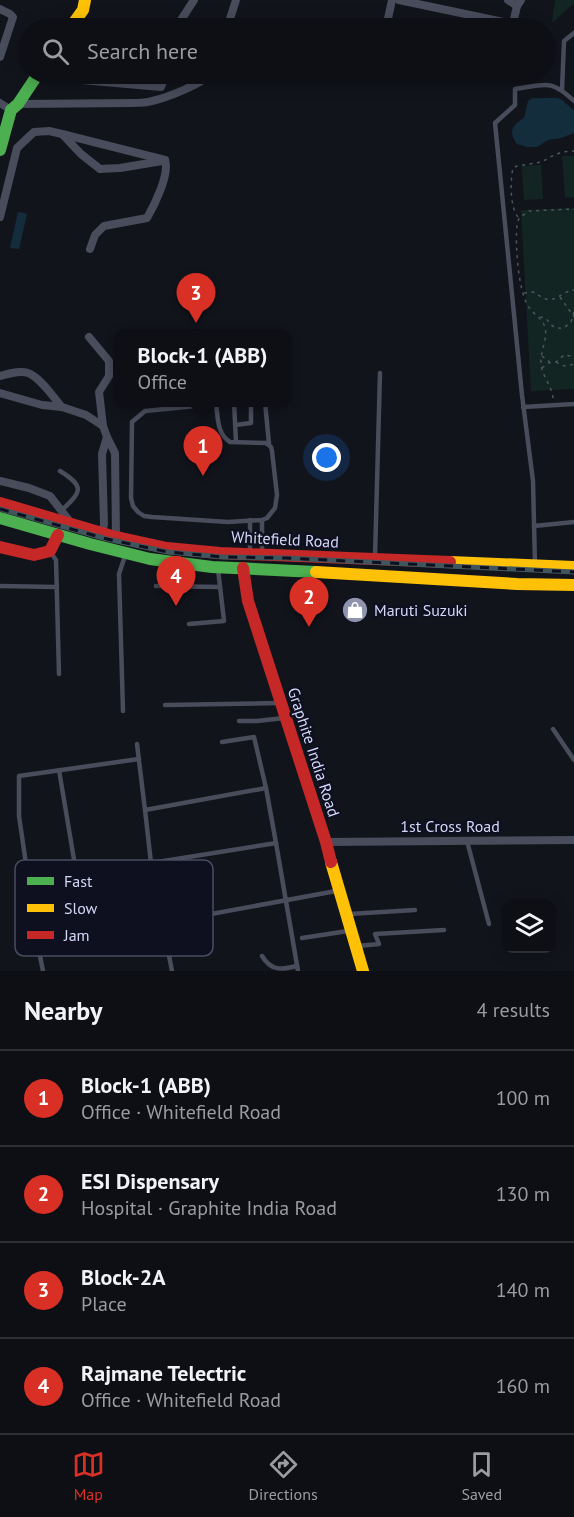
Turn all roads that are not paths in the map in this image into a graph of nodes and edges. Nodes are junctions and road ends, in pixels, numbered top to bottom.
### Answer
1 (85, 0) edge
2 (194, 0) edge
3 (236, 0) edge
4 (392, 0) edge
5 (399, 0) edge
6 (508, 0) edge
7 (519, 3) edge
8 (0, 9) edge
9 (77, 18) edge
10 (182, 18) edge
11 (230, 18) edge
12 (388, 18) edge
13 (478, 18) edge
14 (515, 18) edge
15 (0, 24) edge
16 (10, 28) junction
17 (574, 33) edge
18 (0, 57) edge
19 (31, 84) edge
20 (130, 84) edge
21 (162, 84) edge
22 (195, 84) edge
23 (562, 90) junction
24 (574, 101) edge
25 (0, 103) edge
26 (15, 107) junction
27 (62, 134) junction
28 (0, 150) edge
29 (165, 160) junction
30 (0, 217) edge
31 (90, 249) dead end
32 (89, 337) dead end
33 (380, 373) dead end
34 (0, 376) edge
35 (0, 393) edge
36 (574, 404) edge
37 (62, 407) junction
38 (180, 407) edge
39 (217, 407) edge
40 (234, 407) edge
41 (251, 407) edge
42 (266, 407) edge
43 (523, 407) junction
44 (235, 425) junction
45 (103, 426) junction
46 (107, 437) junction
47 (236, 442) junction
48 (269, 444) junction
49 (60, 471) dead end
50 (0, 481) edge
51 (0, 503) edge
52 (62, 511) junction
53 (0, 518) edge
54 (250, 520) junction
55 (262, 520) junction
56 (574, 522) edge
57 (72, 524) junction
58 (534, 525) junction
59 (102, 532) junction
60 (58, 535) junction
61 (116, 536) junction
62 (0, 547) edge
63 (180, 549) junction
64 (50, 551) junction
65 (126, 553) junction
66 (256, 553) junction
67 (375, 560) junction
68 (179, 563) junction
69 (535, 566) junction
70 (574, 567) edge
71 (218, 568) junction
72 (243, 568) junction
73 (574, 585) edge
74 (0, 586) edge
75 (156, 586) dead end
76 (57, 587) junction
77 (220, 587) junction
78 (189, 624) dead end
79 (59, 674) dead end
80 (281, 703) junction
81 (165, 705) dead end
82 (123, 711) dead end
83 (286, 718) junction
84 (239, 721) dead end
85 (553, 729) dead end
86 (222, 742) dead end
87 (137, 744) dead end
88 (139, 759) junction
89 (574, 760) edge
90 (59, 770) junction
91 (266, 788) junction
92 (145, 810) junction
93 (574, 840) edge
94 (467, 841) junction
95 (326, 842) junction
96 (276, 843) junction
97 (25, 860) edge
98 (73, 860) edge
99 (151, 860) edge
100 (170, 860) edge
101 (339, 890) junction
102 (287, 900) junction
103 (415, 910) dead end
104 (213, 914) edge
105 (346, 915) junction
106 (489, 924) dead end
107 (444, 930) dead end
108 (351, 931) junction
109 (302, 938) dead end
110 (356, 947) junction
111 (40, 956) edge
112 (169, 956) edge
113 (262, 956) dead end
114 (298, 968) edge
115 (43, 971) edge
116 (172, 971) edge
117 (363, 971) edge

1 - 9 main road
2 - 10 street
3 - 11 street
4 - 12 street
5 - 13 street
6 - 7 street
7 - 14 street
8 - 16 street
15 - 16 street
16 - 18 street
17 - 23 lane
19 - 26 main road
20 - 21 street
22 - 26 street
23 - 24 lane
23 - 43 lane
25 - 26 street
26 - 28 main road
27 - 29 street
27 - 29 street
27 - 30 street
29 - 31 street
32 - 45 street
33 - 67 lane
34 - 37 street
35 - 37 street
36 - 43 lane
37 - 45 street
38 - 54 lane
39 - 47 lane
40 - 44 lane
41 - 44 lane
42 - 48 lane
43 - 58 lane
44 - 47 lane
45 - 46 street
46 - 59 street
46 - 61 street
47 - 48 lane
48 - 55 lane
49 - 52 lane
50 - 52 street
51 - 57 main road, Whitefield Road
52 - 57 street
53 - 60 main road
54 - 55 lane
54 - 66 lane
55 - 66 lane
56 - 58 lane
57 - 59 main road, Whitefield Road
58 - 69 lane
59 - 61 main road, Whitefield Road
60 - 64 main road
60 - 65 main road
61 - 63 main road, Whitefield Road
62 - 64 main road
63 - 66 main road, Whitefield Road
63 - 68 main road
64 - 76 lane
65 - 68 main road
65 - 82 lane
66 - 67 main road, Whitefield Road
67 - 69 main road, Whitefield Road
68 - 71 main road
69 - 70 main road, Whitefield Road
71 - 72 main road
71 - 77 lane
72 - 73 main road, Whitefield Road
72 - 80 main road, Graphite India Road
74 - 76 lane
75 - 77 lane
76 - 79 lane
77 - 78 lane
80 - 81 lane
80 - 83 main road, Graphite India Road
83 - 84 lane
83 - 95 main road, Graphite India Road
85 - 89 lane
86 - 91 lane
87 - 88 lane
88 - 90 lane
88 - 92 lane
90 - 97 lane
90 - 98 lane
91 - 92 lane
91 - 96 lane
92 - 99 lane
93 - 94 street, 1st Cross Road
94 - 95 street, 1st Cross Road
94 - 106 lane
95 - 101 main road, Graphite India Road
96 - 100 lane
96 - 102 lane
101 - 102 lane
101 - 105 main road, Graphite India Road
102 - 104 lane
102 - 114 lane
103 - 105 lane
105 - 108 main road, Graphite India Road
107 - 110 lane
108 - 109 lane
108 - 110 main road, Graphite India Road
110 - 117 main road, Graphite India Road
111 - 115 lane
112 - 116 lane
113 - 114 lane

